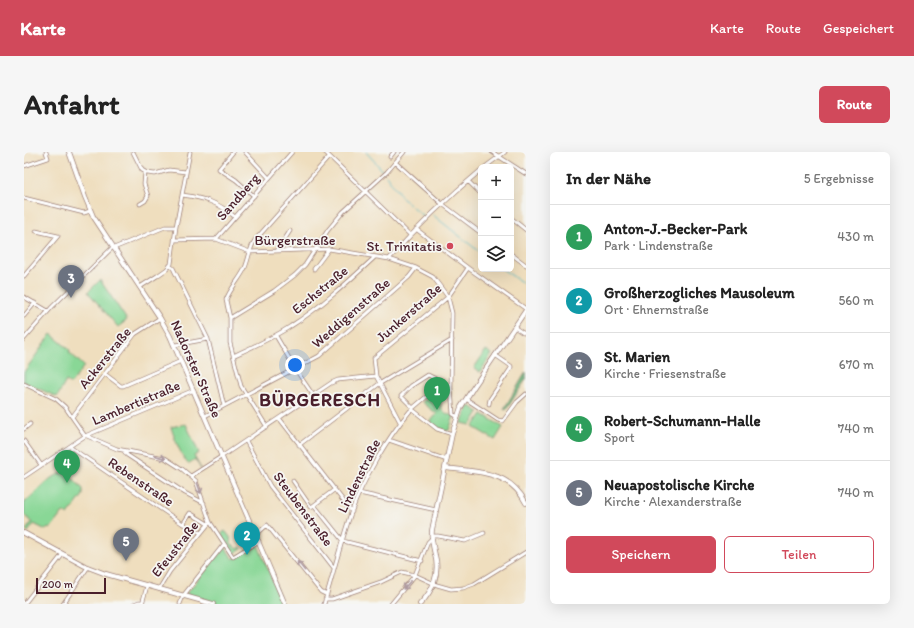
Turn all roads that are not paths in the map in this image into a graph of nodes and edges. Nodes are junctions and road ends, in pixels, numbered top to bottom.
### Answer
1 (46, 152) edge
2 (69, 152) edge
3 (134, 152) edge
4 (190, 152) edge
5 (233, 152) edge
6 (245, 152) edge
7 (292, 152) edge
8 (325, 152) edge
9 (393, 152) edge
10 (404, 152) edge
11 (492, 152) edge
12 (505, 152) edge
13 (498, 156) junction
14 (329, 157) junction
15 (390, 157) dead end
16 (395, 162) junction
17 (489, 164) edge
18 (24, 166) edge
19 (145, 172) junction
20 (186, 172) junction
21 (478, 173) edge
22 (526, 174) edge
23 (269, 178) junction
24 (468, 181) junction
25 (478, 191) edge
26 (364, 192) junction
27 (182, 195) junction
28 (254, 196) junction
29 (24, 198) edge
30 (441, 203) junction
31 (140, 204) dead end
32 (90, 211) junction
33 (235, 217) junction
34 (514, 220) edge
35 (176, 227) junction
36 (416, 229) junction
37 (526, 230) edge
38 (36, 231) dead end
39 (290, 231) dead end
40 (478, 231) edge
41 (410, 235) junction
42 (216, 239) junction
43 (174, 240) junction
44 (114, 247) junction
45 (316, 249) junction
46 (330, 249) junction
47 (276, 251) junction
48 (250, 252) junction
49 (514, 256) edge
50 (375, 258) junction
51 (389, 259) junction
52 (526, 265) edge
53 (170, 266) junction
54 (416, 268) junction
55 (468, 268) junction
56 (314, 269) dead end
57 (24, 276) edge
58 (140, 287) junction
59 (24, 297) edge
60 (448, 297) junction
61 (35, 303) junction
62 (526, 309) edge
63 (48, 311) junction
64 (24, 316) edge
65 (160, 318) junction
66 (230, 318) junction
67 (514, 327) junction
68 (526, 333) edge
69 (276, 336) junction
70 (24, 339) edge
71 (208, 339) junction
72 (452, 340) junction
73 (175, 345) junction
74 (495, 355) junction
75 (233, 356) junction
76 (182, 361) junction
77 (296, 370) junction
78 (105, 374) junction
79 (376, 376) junction
80 (24, 384) edge
81 (379, 384) junction
82 (444, 388) junction
83 (451, 388) junction
84 (194, 390) junction
85 (526, 394) edge
86 (313, 395) junction
87 (246, 396) junction
88 (466, 399) junction
89 (489, 404) dead end
90 (224, 406) junction
91 (413, 409) junction
92 (205, 416) junction
93 (72, 417) junction
94 (458, 417) junction
95 (279, 418) junction
96 (400, 422) junction
97 (30, 424) dead end
98 (267, 427) junction
99 (24, 429) edge
100 (452, 434) junction
101 (86, 436) junction
102 (388, 440) junction
103 (24, 441) edge
104 (246, 441) junction
105 (299, 445) junction
106 (70, 447) junction
107 (124, 451) junction
108 (222, 457) junction
109 (447, 460) junction
110 (42, 465) junction
111 (445, 468) junction
112 (191, 476) junction
113 (24, 477) edge
114 (293, 480) dead end
115 (334, 490) junction
116 (359, 494) junction
117 (204, 503) junction
118 (526, 503) edge
119 (314, 505) junction
120 (436, 510) junction
121 (352, 512) junction
122 (209, 523) junction
123 (183, 524) junction
124 (484, 532) dead end
125 (24, 533) edge
126 (201, 533) junction
127 (256, 535) junction
128 (431, 538) junction
129 (259, 541) junction
130 (342, 541) junction
131 (224, 544) junction
132 (526, 552) edge
133 (63, 554) junction
134 (422, 561) junction
135 (88, 567) junction
136 (334, 568) junction
137 (415, 576) junction
138 (434, 583) junction
139 (147, 586) junction
140 (159, 589) junction
141 (326, 595) junction
142 (183, 596) junction
143 (325, 599) junction
144 (142, 603) edge
145 (24, 604) edge
146 (63, 604) edge
147 (134, 604) edge
148 (180, 604) edge
149 (213, 604) edge
150 (286, 604) edge
151 (324, 604) edge
152 (391, 604) edge
153 (420, 604) edge

1 - 18 street
2 - 32 street, Nadorster Straße
3 - 19 street
4 - 20 street
5 - 28 street
6 - 23 street
7 - 23 street, Sandberg
8 - 14 street
9 - 15 street
10 - 16 street
11 - 13 street
12 - 13 street
13 - 17 street
13 - 22 street
14 - 26 street
14 - 48 street
16 - 26 street
16 - 30 street
19 - 20 street
19 - 31 street
20 - 27 street
21 - 24 street
23 - 28 street, Sandberg
24 - 25 street
24 - 30 street
26 - 41 street
26 - 45 street
27 - 33 street
27 - 35 street
28 - 33 street, Sandberg
29 - 32 street
30 - 36 street
30 - 40 street
32 - 44 street, Nadorster Straße
33 - 42 street, Sandberg
34 - 37 street
35 - 43 street
35 - 44 street
36 - 41 street
36 - 55 street
38 - 57 street
39 - 47 street
41 - 51 street
42 - 43 street, Bürgerstraße
42 - 48 street, Bürgerstraße
43 - 53 street
44 - 58 street, Nadorster Straße
44 - 63 street
45 - 46 street, Bürgerstraße
45 - 47 street, Bürgerstraße
45 - 66 street
46 - 50 street, Bürgerstraße
46 - 56 street
47 - 48 street, Bürgerstraße
48 - 66 street
49 - 52 street
50 - 51 street, Bürgerstraße
50 - 69 street, Eschstraße
51 - 54 street, Bürgerstraße
53 - 58 street
53 - 71 street
54 - 60 street, Bürgerstraße
54 - 77 street, Weddigenstraße
55 - 60 street, Junkerstraße
55 - 62 street
58 - 65 street, Nadorster Straße
59 - 61 street
60 - 72 street, Bürgerstraße
60 - 79 street, Junkerstraße
61 - 63 street
61 - 64 street
62 - 67 street
63 - 70 street
65 - 73 street, Nadorster Straße
65 - 78 street, Ackerstraße
66 - 75 street
67 - 68 street
67 - 74 street
69 - 75 street, Eschstraße
69 - 77 street
71 - 73 street
71 - 90 street
72 - 81 street
72 - 83 street, Bürgerstraße
73 - 76 street, Nadorster Straße
74 - 88 street
74 - 89 street
75 - 87 street
76 - 78 street
76 - 84 street, Nadorster Straße
77 - 86 street
77 - 87 street, Weddigenstraße
78 - 93 street, Ackerstraße
79 - 81 street
79 - 86 street
80 - 93 street
81 - 96 street
81 - 105 street
82 - 83 street
82 - 91 street, Lindenstraße
82 - 91 street
83 - 94 street, Bürgerstraße
84 - 92 street, Nadorster Straße
84 - 101 street, Lambertistraße
85 - 88 street
86 - 95 street
87 - 90 street, Weddigenstraße
87 - 98 street
88 - 94 street
90 - 92 street, Weddigenstraße
91 - 96 street, Lindenstraße
91 - 100 street
92 - 108 street, Nadorster Straße
93 - 101 street
94 - 100 street
95 - 98 street
95 - 105 street
96 - 102 street, Lindenstraße
97 - 99 street
98 - 104 street
100 - 109 street
101 - 106 street, Lambertistraße
101 - 107 street
102 - 109 street
102 - 116 street, Lindenstraße
103 - 110 street
104 - 108 street
104 - 136 street, Steubenstraße
105 - 115 street
106 - 110 street, Lambertistraße
106 - 123 street, Rebenstraße
107 -> 112 street
107 - 117 street
108 - 112 street
108 - 127 street, Nadorster Straße
109 - 111 street
110 - 113 street, Lambertistraße
111 - 118 street
111 - 120 street
112 -> 117 street
114 - 119 street
115 - 119 street
115 - 121 street
116 - 120 street
116 - 121 street, Lindenstraße
117 - 122 street
119 - 130 street
120 - 128 street
121 - 130 street, Lindenstraße
122 - 123 street
122 - 126 street, Efeustraße
122 - 131 street
123 - 126 street, Rebenstraße
124 - 128 street
125 - 133 street
126 - 140 street, Efeustraße
127 - 129 street, Nadorster Straße
141 -> 127 street
128 - 134 street
128 - 138 street
129 - 131 street
129 - 150 street, Nadorster Straße
130 - 134 street
130 - 136 street, Lindenstraße
131 - 142 street
132 - 138 street
133 - 135 street
133 - 145 street
134 - 137 street
135 - 139 street
135 - 146 street
136 - 141 street, Lindenstraße
137 - 138 street
137 - 143 street
137 -> 152 street
138 - 153 street
139 - 140 street
139 - 144 street
140 - 142 street
141 - 143 street, Lindenstraße
142 - 148 street
142 - 149 street
143 - 151 street, Lindenstraße
144 - 147 street

